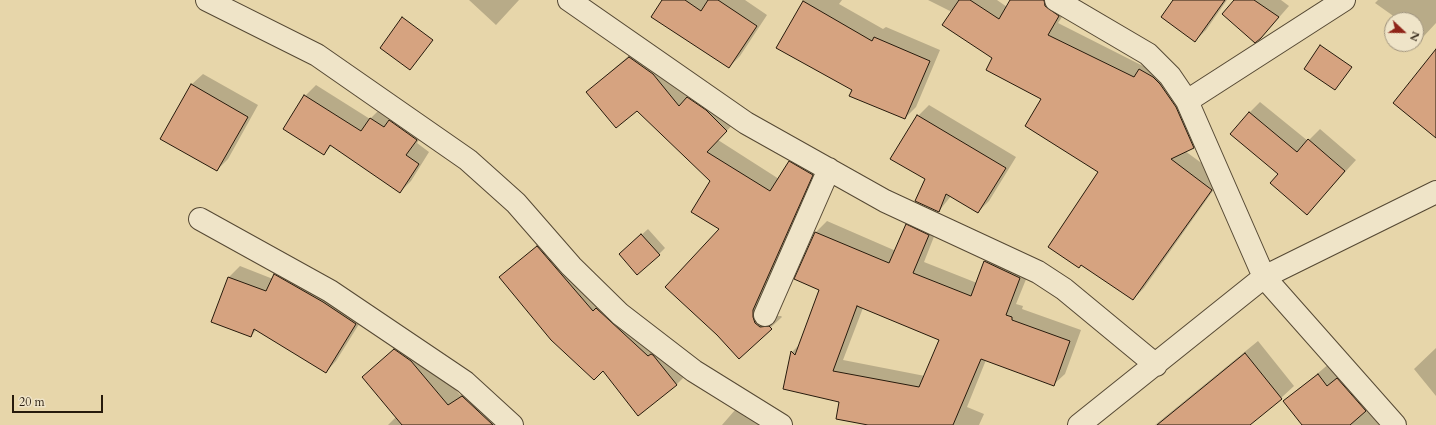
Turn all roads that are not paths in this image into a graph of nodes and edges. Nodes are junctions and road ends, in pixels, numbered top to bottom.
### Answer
1 (207, 0) edge
2 (569, 0) edge
3 (1056, 0) edge
4 (1344, 0) edge
5 (1187, 101) junction
6 (829, 169) junction
7 (1436, 192) edge
8 (200, 219) dead end
9 (1264, 277) junction
10 (765, 315) dead end
11 (1156, 365) junction
12 (512, 425) edge
13 (781, 425) edge
14 (1079, 425) edge
15 (1395, 425) edge

1 - 13 street
2 - 6 street
3 - 5 street
4 - 5 street
5 - 9 street
6 - 10 street
6 - 11 street
7 - 9 street
8 - 12 street
9 - 11 street
9 - 15 street
11 - 14 street

